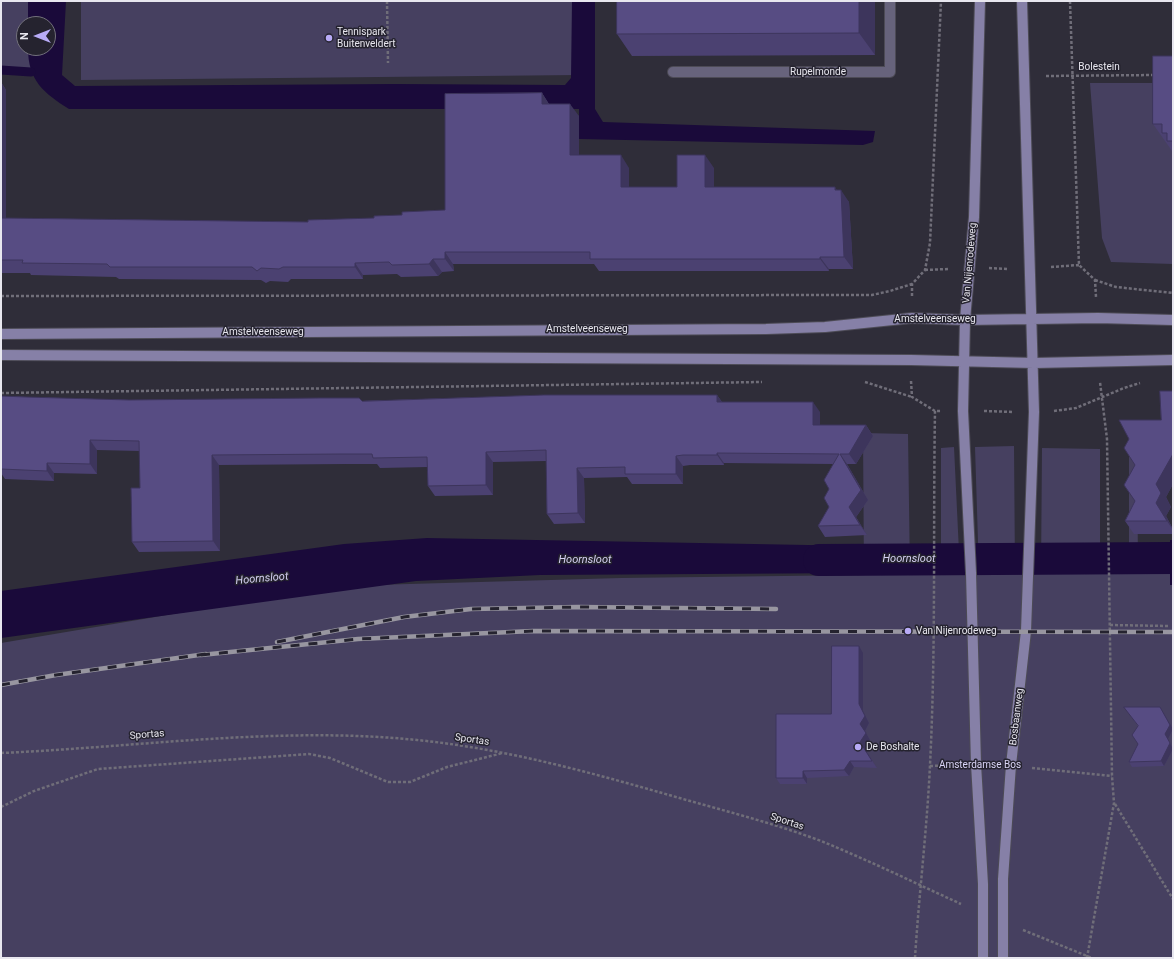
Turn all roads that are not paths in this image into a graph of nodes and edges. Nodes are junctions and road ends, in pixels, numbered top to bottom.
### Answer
1 (890, 1) edge
2 (980, 1) edge
3 (1022, 1) edge
4 (673, 72) dead end
5 (1030, 318) junction
6 (965, 320) junction
7 (1173, 320) edge
8 (1, 334) edge
9 (1, 355) edge
10 (1173, 360) edge
11 (963, 362) junction
12 (1034, 363) junction
13 (983, 958) edge
14 (1003, 958) edge

1 - 4 street, Rupelmonde
2 - 6 main road, Van Nijenrodeweg
3 - 5 main road
5 - 6 main road, Amstelveenseweg
5 - 7 main road, Amstelveenseweg
5 - 12 main road
6 - 8 main road, Amstelveenseweg
6 - 11 main road, Van Nijenrodeweg
9 - 11 main road
10 - 12 main road
11 - 12 main road
11 - 13 main road, Van Nijenrodeweg
12 - 14 main road, Bosbaanweg

